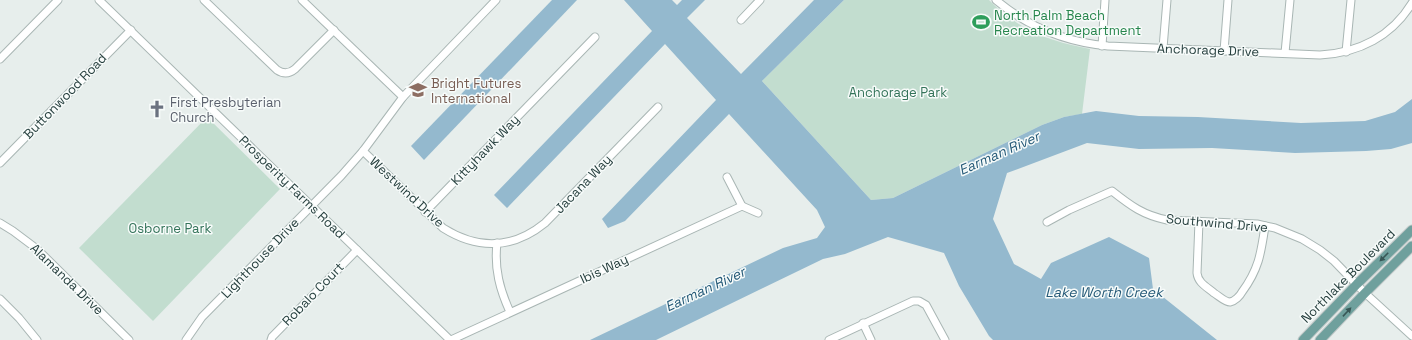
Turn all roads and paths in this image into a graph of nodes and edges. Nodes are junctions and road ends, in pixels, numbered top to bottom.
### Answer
1 (58, 0) edge
2 (99, 0) edge
3 (204, 0) edge
4 (302, 0) edge
5 (760, 0) edge
6 (996, 0) edge
7 (1105, 0) edge
8 (1166, 0) edge
9 (1228, 0) edge
10 (1290, 0) edge
11 (1351, 0) edge
12 (494, 1) edge
13 (1412, 2) edge
14 (741, 20) dead end
15 (131, 30) junction
16 (334, 30) junction
17 (595, 37) dead end
18 (1102, 46) junction
19 (1163, 48) junction
20 (1224, 51) junction
21 (1346, 52) junction
22 (1285, 53) junction
23 (0, 59) edge
24 (403, 97) junction
25 (658, 107) dead end
26 (363, 151) junction
27 (0, 163) edge
28 (727, 177) dead end
29 (311, 206) junction
30 (742, 206) junction
31 (425, 212) junction
32 (758, 213) dead end
33 (1199, 221) junction
34 (1048, 222) dead end
35 (0, 223) edge
36 (1265, 226) junction
37 (1412, 230) edge
38 (497, 243) junction
39 (1412, 246) edge
40 (357, 250) junction
41 (1357, 284) junction
42 (1365, 292) junction
43 (0, 299) edge
44 (510, 312) junction
45 (863, 323) junction
46 (1412, 336) edge
47 (125, 338) edge
48 (37, 340) edge
49 (186, 340) edge
50 (271, 340) edge
51 (451, 340) edge
52 (829, 340) edge
53 (871, 340) edge
54 (945, 340) edge
55 (1303, 340) edge
56 (1320, 340) edge

1 - 23 street
2 - 15 street, Prosperity Farms Road
3 - 16 street
4 - 16 street
5 - 14 street
6 - 18 street, Anchorage Drive
7 - 18 street
8 - 19 street
9 - 20 street
10 - 22 street
11 - 21 street
12 - 24 street, Lighthouse Drive
13 - 21 street, Anchorage Drive
15 - 27 street, Buttonwood Road
15 - 29 street, Prosperity Farms Road
16 - 24 street
17 - 31 street, Kittyhawk Way
18 - 19 street, Anchorage Drive
19 - 20 street, Anchorage Drive
20 - 22 street, Anchorage Drive
21 - 22 street, Anchorage Drive
24 - 26 street, Lighthouse Drive
25 - 38 street, Jacana Way
26 - 29 street, Lighthouse Drive
26 - 31 street, Westwind Drive
28 - 30 street
29 - 40 street, Prosperity Farms Road
29 - 49 street, Lighthouse Drive
30 - 32 street
30 - 44 street, Ibis Way
31 - 38 street, Westwind Drive
33 - 34 street, Southwind Drive
33 - 36 street, Southwind Drive
33 - 36 street
35 - 47 street, Alamanda Drive
36 - 41 street, Southwind Drive
37 -> 41 main road, Northlake Boulevard
38 - 44 street
39 - 42 main road, Northlake Boulevard
40 - 50 street, Robalo Court
40 - 51 street, Prosperity Farms Road
41 - 42 street, Southwind Drive
41 - 55 main road, Northlake Boulevard
42 - 46 street, Southwind Drive
56 -> 42 main road, Northlake Boulevard
43 - 48 street
44 - 51 street, Ibis Way
45 - 52 street
45 - 53 street
45 - 54 street

